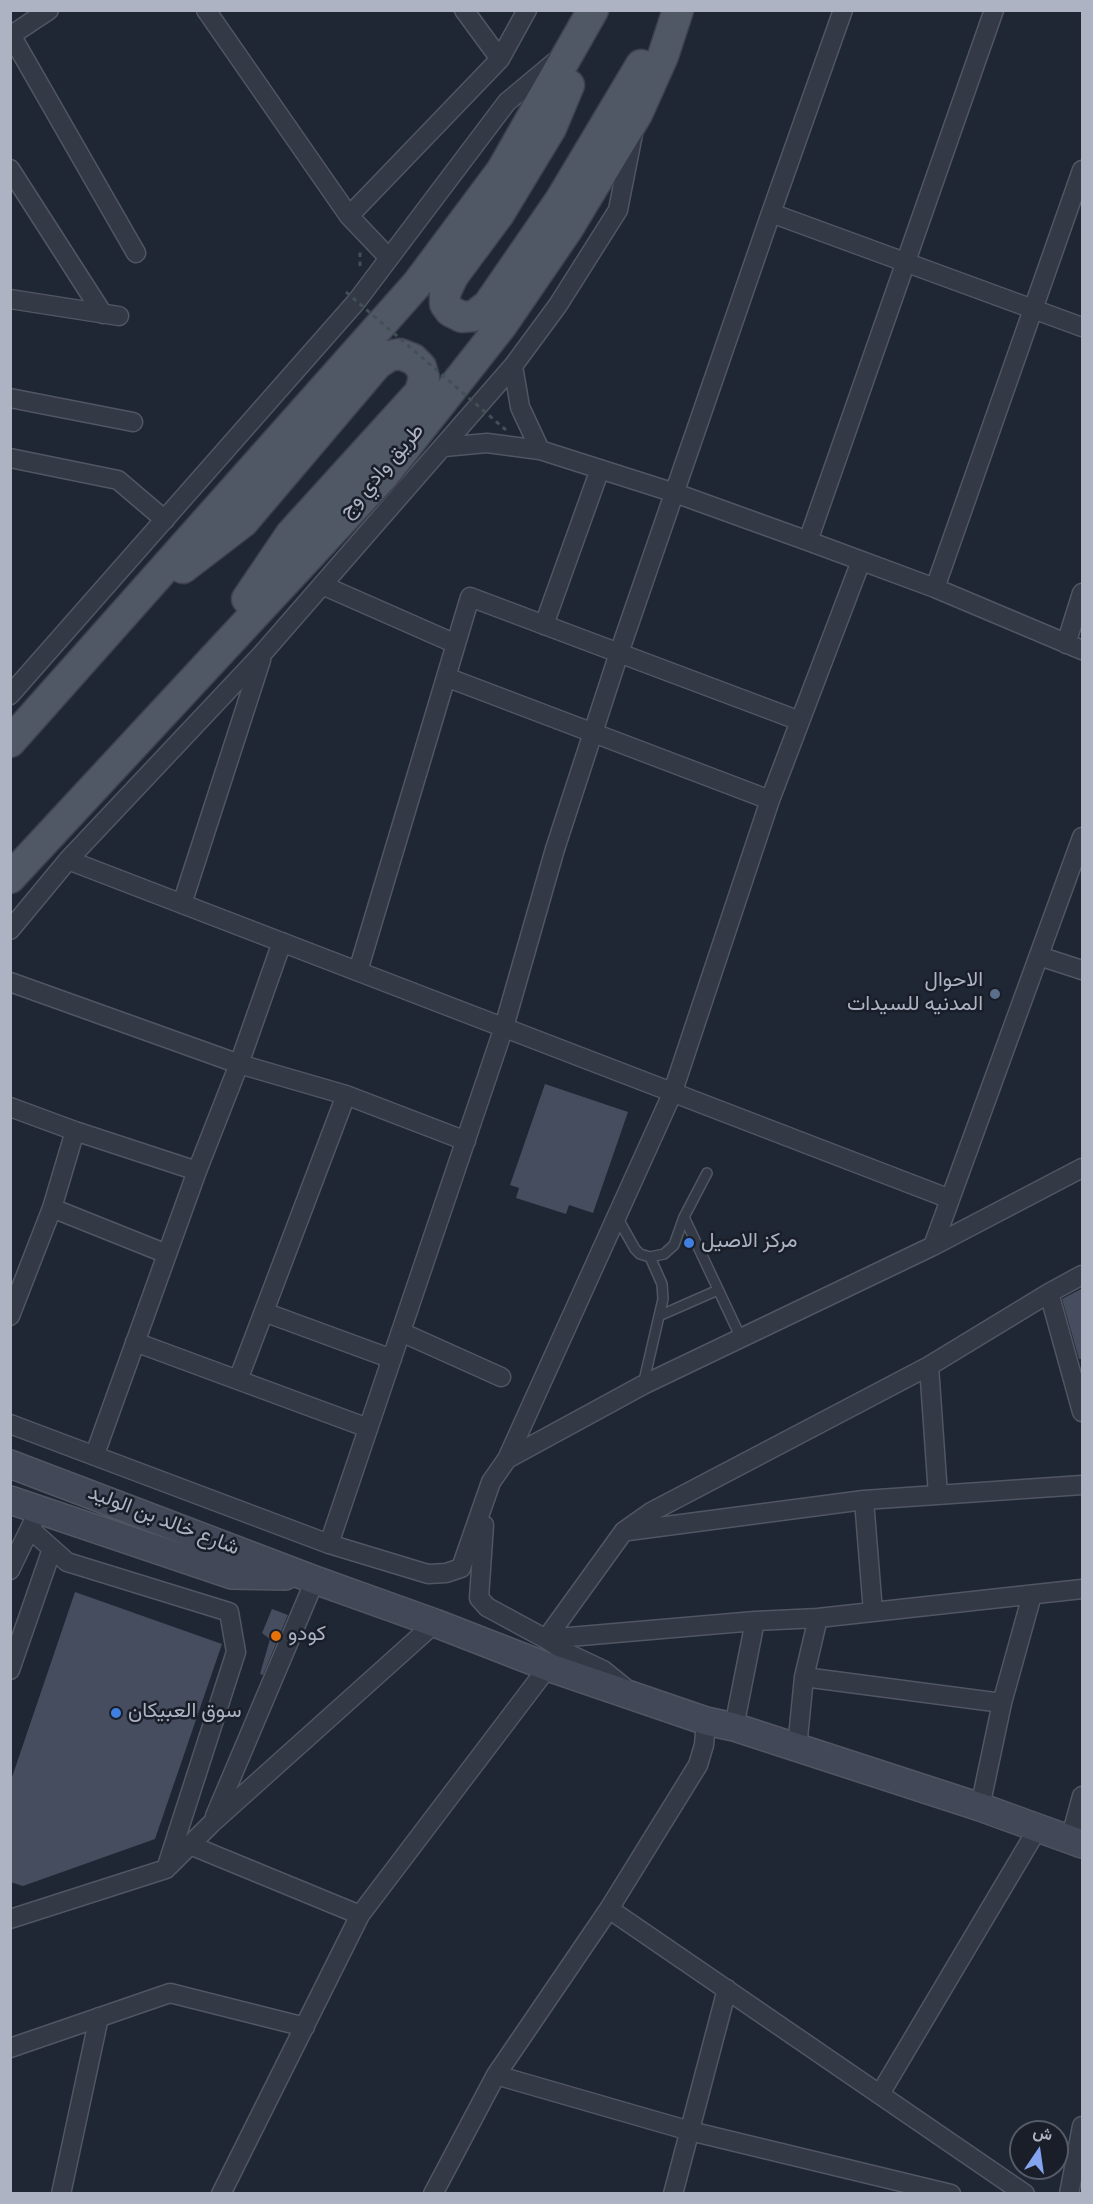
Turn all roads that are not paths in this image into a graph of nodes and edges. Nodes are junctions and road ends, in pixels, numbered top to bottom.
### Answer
1 (50, 10) edge
2 (206, 10) edge
3 (464, 10) edge
4 (527, 10) edge
5 (593, 10) edge
6 (600, 10) edge
7 (676, 10) edge
8 (843, 10) edge
9 (994, 10) edge
10 (11, 36) edge
11 (569, 50) junction
12 (500, 59) junction
13 (637, 114) junction
14 (10, 169) edge
15 (1083, 170) edge
16 (771, 213) junction
17 (350, 216) junction
18 (136, 253) dead end
19 (389, 258) junction
20 (906, 262) junction
21 (10, 299) edge
22 (1033, 309) junction
23 (1083, 327) edge
24 (513, 366) junction
25 (10, 398) edge
26 (133, 422) dead end
27 (444, 447) junction
28 (540, 450) junction
29 (10, 458) edge
30 (600, 469) junction
31 (675, 493) junction
32 (165, 520) junction
33 (808, 541) junction
34 (861, 561) junction
35 (322, 585) junction
36 (935, 588) junction
37 (1083, 592) edge
38 (128, 610) junction
39 (544, 625) junction
40 (456, 644) junction
41 (1074, 647) edge
42 (619, 653) junction
43 (262, 654) junction
44 (199, 672) junction
45 (446, 677) junction
46 (10, 695) edge
47 (800, 721) junction
48 (593, 733) junction
49 (10, 742) edge
50 (770, 800) junction
51 (1083, 837) edge
52 (68, 860) junction
53 (10, 878) edge
54 (182, 904) junction
55 (10, 930) edge
56 (282, 942) junction
57 (1039, 956) junction
58 (1083, 970) edge
59 (358, 971) junction
60 (10, 982) edge
61 (504, 1027) junction
62 (239, 1064) junction
63 (672, 1094) junction
64 (346, 1095) junction
65 (10, 1107) edge
66 (75, 1131) junction
67 (466, 1141) junction
68 (1083, 1168) edge
69 (197, 1171) junction
70 (707, 1173) dead end
71 (950, 1200) junction
72 (52, 1208) junction
73 (617, 1217) junction
74 (684, 1217) junction
75 (933, 1246) junction
76 (167, 1254) junction
77 (650, 1257) junction
78 (1083, 1275) edge
79 (718, 1290) junction
80 (1049, 1293) junction
81 (264, 1312) junction
82 (661, 1315) junction
83 (10, 1316) edge
84 (401, 1332) junction
85 (741, 1338) junction
86 (135, 1342) junction
87 (392, 1359) junction
88 (929, 1366) junction
89 (501, 1377) dead end
90 (238, 1380) junction
91 (643, 1385) junction
92 (1083, 1412) edge
93 (10, 1424) edge
94 (368, 1428) junction
95 (94, 1454) junction
96 (507, 1459) junction
97 (10, 1464) edge
98 (491, 1482) junction
99 (1083, 1485) edge
100 (938, 1495) junction
101 (10, 1500) edge
102 (864, 1500) junction
103 (34, 1520) junction
104 (624, 1531) junction
105 (329, 1544) junction
106 (52, 1549) junction
107 (10, 1570) edge
108 (311, 1579) junction
109 (1083, 1589) edge
110 (1032, 1594) junction
111 (873, 1612) junction
112 (818, 1618) junction
113 (755, 1621) junction
114 (435, 1623) junction
115 (546, 1639) junction
116 (548, 1668) junction
117 (10, 1670) edge
118 (804, 1677) junction
119 (640, 1699) junction
120 (1002, 1703) junction
121 (706, 1721) junction
122 (734, 1727) junction
123 (797, 1748) junction
124 (1083, 1796) edge
125 (980, 1807) junction
126 (212, 1823) junction
127 (1038, 1828) junction
128 (1076, 1842) edge
129 (190, 1845) junction
130 (166, 1869) junction
131 (609, 1909) junction
132 (360, 1916) junction
133 (10, 1919) edge
134 (727, 1989) junction
135 (99, 2017) junction
136 (304, 2027) junction
137 (10, 2048) edge
138 (496, 2075) junction
139 (880, 2094) junction
140 (1083, 2126) edge
141 (690, 2131) junction
142 (1080, 2150) edge
143 (224, 2192) edge
144 (61, 2193) edge
145 (437, 2193) edge
146 (673, 2193) edge
147 (951, 2193) edge
148 (1025, 2193) edge
149 (1069, 2193) edge

1 - 10 street
2 - 17 street
3 - 12 street
4 - 12 street
5 - 11 main road
6 - 7 main road
7 - 13 main road, طريق وادي وج
8 - 16 street
9 - 20 street
10 - 18 street
11 - 19 street
11 - 38 main road
12 - 17 street
13 - 24 street
13 - 44 main road, طريق وادي وج
14 - 21 street
15 - 22 street
16 - 20 street
16 - 31 street
17 - 19 street
19 - 32 street
20 - 22 street
20 - 33 street
22 - 23 street
22 - 36 street
24 - 27 street
24 - 28 street
25 - 26 street
27 - 28 street
27 - 35 street
28 - 30 street
29 - 32 street
30 - 31 street
30 - 39 street
31 - 33 street
31 - 42 street
32 - 46 street
33 - 34 street
34 - 36 street
34 - 47 street
35 - 40 street
35 - 43 street
36 - 41 street
37 - 41 street
38 - 44 main road
38 - 49 main road
39 - 40 street
39 - 42 street
40 - 45 street
42 - 47 street
42 - 48 street
43 - 52 street
43 - 54 street
44 - 53 main road, طريق وادي وج
45 - 48 street
45 - 59 street
47 - 50 street
48 - 50 street
48 - 61 street
50 - 63 street
51 - 57 street
52 - 54 street
52 - 55 street
54 - 56 street
56 - 59 street
56 - 62 street
57 - 58 street
57 - 71 street
59 - 61 street
60 - 62 street
61 - 63 street
61 - 67 street
62 - 64 street
62 - 69 street
63 - 71 street
63 - 73 street
64 - 67 street
64 - 81 street
65 - 66 street
66 - 69 street
66 - 72 street
67 - 84 street
68 - 75 street
69 - 76 street
70 - 74 lane
71 - 75 street
72 - 76 street
72 - 83 street
73 - 77 lane
73 - 96 street
74 - 77 lane
74 - 79 lane
75 - 85 street
76 - 86 street
77 - 82 lane
78 - 80 street
79 - 82 lane
79 - 85 lane
80 - 88 street
80 - 92 street
81 - 87 street
81 - 90 street
82 - 91 lane
84 - 87 street
84 - 89 street
85 - 91 street
86 - 90 street
86 - 95 street
87 - 94 street
88 - 100 street
88 - 104 street
90 - 94 street
91 - 96 street
93 - 95 street
94 - 105 street
95 - 105 street
96 - 98 street
97 - 108 street, شارع خالد بن الوليد
98 - 105 street
98 - 115 street
99 - 100 street
100 - 102 street
101 - 103 street
102 - 104 street
102 - 111 street
103 - 106 street
103 - 107 street
103 - 108 street
104 - 115 street
106 - 117 street
106 - 130 street
108 - 114 street, شارع خالد بن الوليد
108 - 126 street
109 - 110 street
110 - 111 street
110 - 120 street
111 - 112 street
112 - 113 street
112 - 118 street
113 - 115 street
113 - 122 street
114 - 116 street, شارع خالد بن الوليد
114 - 126 street
115 - 119 street
116 - 119 street, شارع خالد بن الوليد
116 - 132 street
118 - 120 street
118 - 123 street
119 - 121 street, شارع خالد بن الوليد
120 - 125 street
121 - 122 street, شارع خالد بن الوليد
121 - 131 street
122 - 123 street, شارع خالد بن الوليد
123 - 125 street, شارع خالد بن الوليد
124 - 128 street
125 - 127 street, شارع خالد بن الوليد
126 - 129 street
127 - 128 street, شارع خالد بن الوليد
127 - 139 street
129 - 130 street
129 - 132 street
130 - 133 street
131 - 134 street
131 - 138 street
132 - 136 street
134 - 139 street
134 - 141 street
135 - 136 street
135 - 137 street
135 - 144 street
136 - 143 street
138 - 141 street
138 - 145 street
139 - 148 street
140 - 142 street
141 - 146 street
141 - 147 street
142 - 149 street

